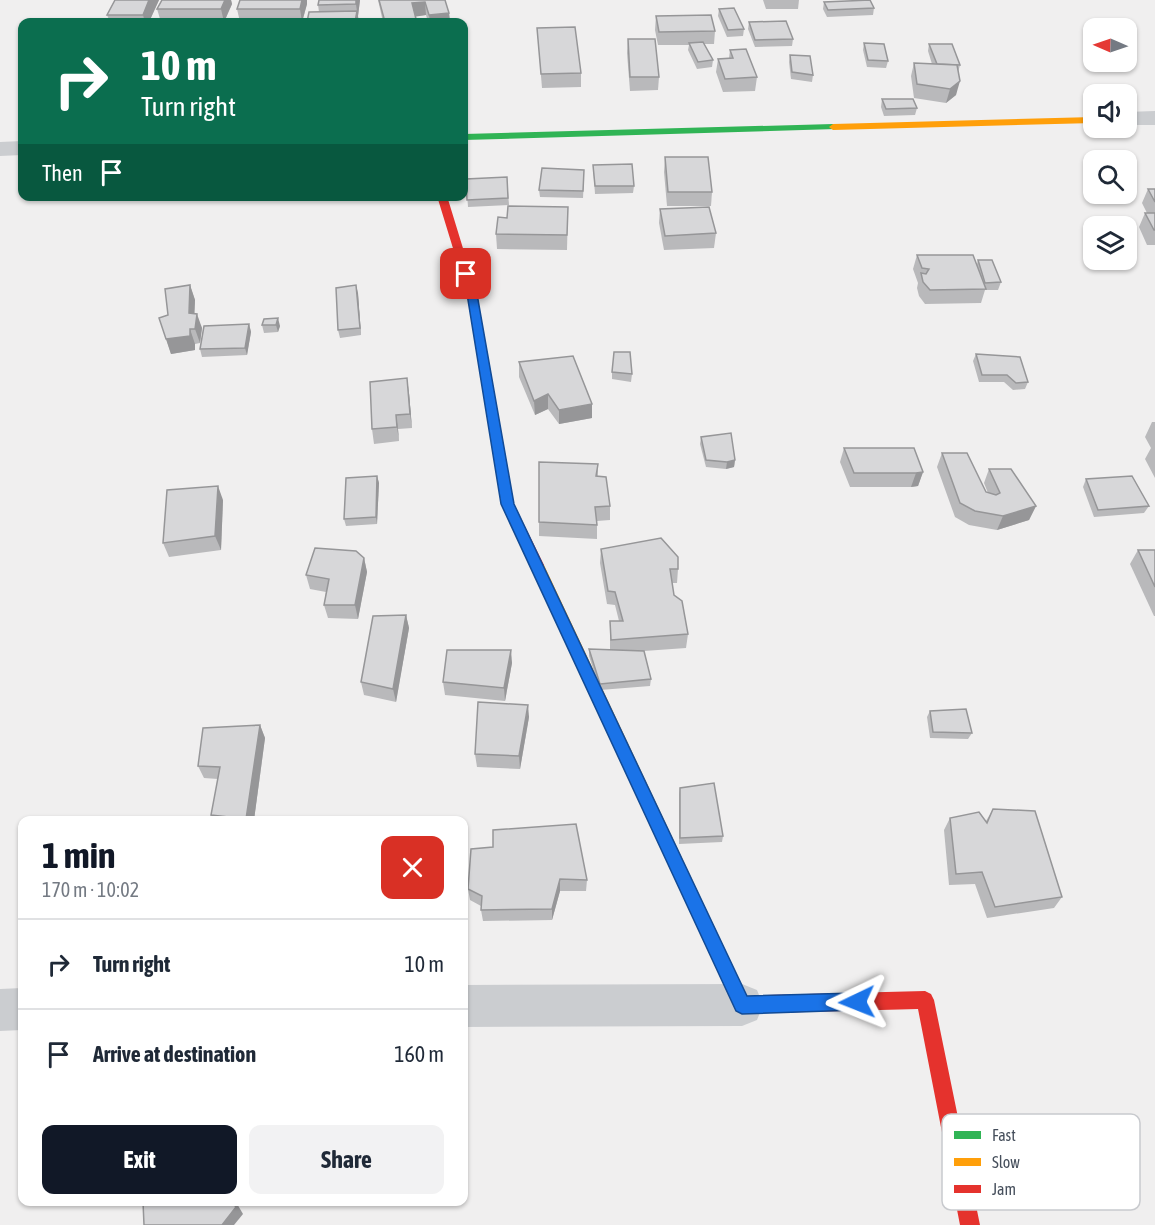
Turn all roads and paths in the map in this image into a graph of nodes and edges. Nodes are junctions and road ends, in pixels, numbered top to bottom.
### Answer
1 (1155, 118) edge
2 (1137, 119) edge
3 (1083, 120) edge
4 (468, 136) edge
5 (18, 148) edge
6 (0, 149) edge
7 (444, 201) edge
8 (742, 1005) junction
9 (468, 1006) edge
10 (18, 1009) edge
11 (0, 1010) edge
12 (948, 1114) edge
13 (967, 1210) edge
14 (970, 1225) edge

1 - 2 street
3 - 4 street
5 - 6 street
7 - 8 street
8 - 9 street
8 - 12 street
10 - 11 street
13 - 14 street

